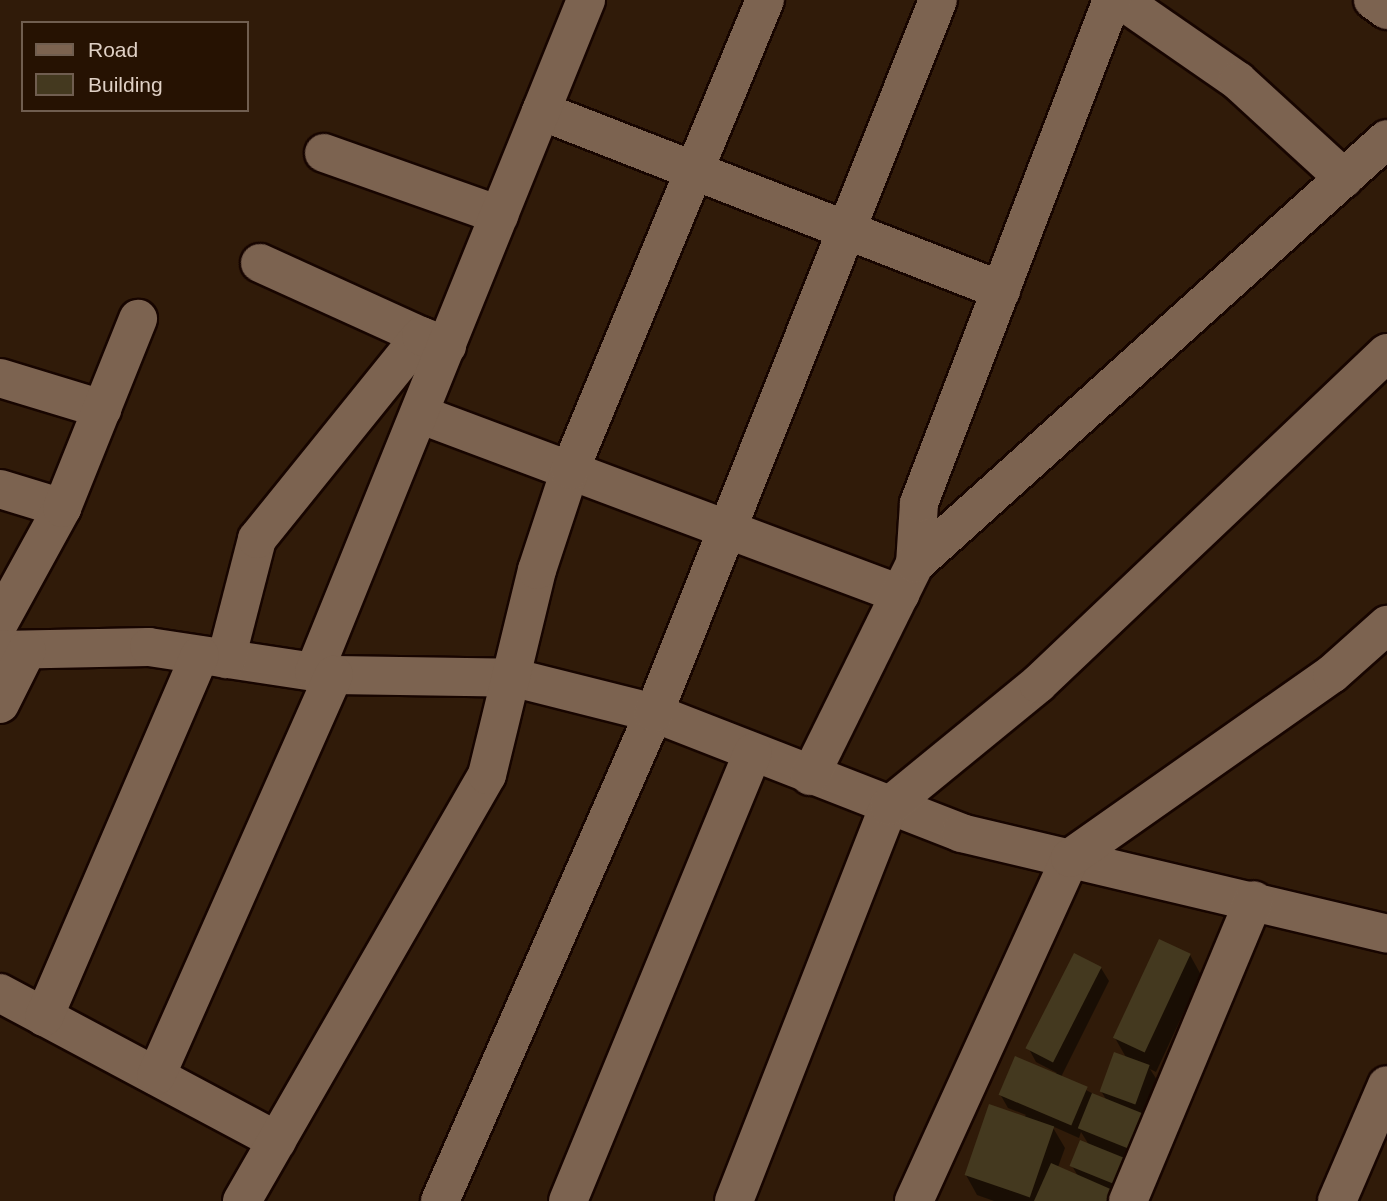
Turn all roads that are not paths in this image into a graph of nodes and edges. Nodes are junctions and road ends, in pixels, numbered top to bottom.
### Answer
1 (765, 0) edge
2 (938, 0) edge
3 (1112, 0) edge
4 (1121, 0) edge
5 (1373, 0) edge
6 (576, 3) edge
7 (1387, 10) edge
8 (541, 111) junction
9 (1387, 139) edge
10 (324, 153) dead end
11 (697, 172) junction
12 (1344, 178) junction
13 (499, 215) junction
14 (847, 230) junction
15 (260, 263) dead end
16 (1001, 290) junction
17 (138, 319) dead end
18 (434, 341) junction
19 (1387, 352) edge
20 (0, 378) edge
21 (102, 409) junction
22 (419, 414) junction
23 (570, 470) junction
24 (0, 489) edge
25 (62, 508) junction
26 (725, 528) junction
27 (908, 579) junction
28 (0, 621) edge
29 (1387, 625) edge
30 (13, 650) edge
31 (213, 657) junction
32 (324, 673) junction
33 (515, 678) junction
34 (0, 704) edge
35 (654, 713) junction
36 (753, 753) junction
37 (810, 776) junction
38 (888, 806) junction
39 (1070, 858) junction
40 (1254, 900) junction
41 (1384, 929) edge
42 (0, 993) edge
43 (44, 1017) junction
44 (156, 1076) junction
45 (1387, 1085) edge
46 (277, 1141) junction
47 (242, 1201) edge
48 (440, 1201) edge
49 (568, 1201) edge
50 (734, 1201) edge
51 (914, 1201) edge
52 (1128, 1201) edge
53 (1336, 1201) edge

1 - 11 street
2 - 14 street
3 - 16 street
4 - 12 street
5 - 7 street
6 - 8 street
8 - 11 street
8 - 13 street
9 - 12 street
10 - 13 street
11 - 14 street
11 - 23 street
12 - 27 street
13 - 18 street
14 - 16 street
14 - 26 street
15 - 18 street
16 - 27 street
17 - 21 street
18 - 22 street
18 - 31 street
19 - 38 street
20 - 21 street
21 - 25 street
22 - 23 street
22 - 32 street
23 - 26 street
23 - 33 street
24 - 25 street
25 - 28 street
26 - 27 street
26 - 35 street
27 - 37 street
29 - 39 street
30 - 31 street
30 - 34 street
31 - 32 street
31 - 43 street
32 - 33 street
32 - 44 street
33 - 35 street
33 - 46 street
35 - 36 street
35 - 48 street
36 - 37 street
36 - 49 street
37 - 38 street
38 - 39 street
38 - 50 street
39 - 40 street
39 - 51 street
40 - 41 street
40 - 52 street
42 - 43 street
43 - 44 street
44 - 46 street
45 - 53 street
46 - 47 street

